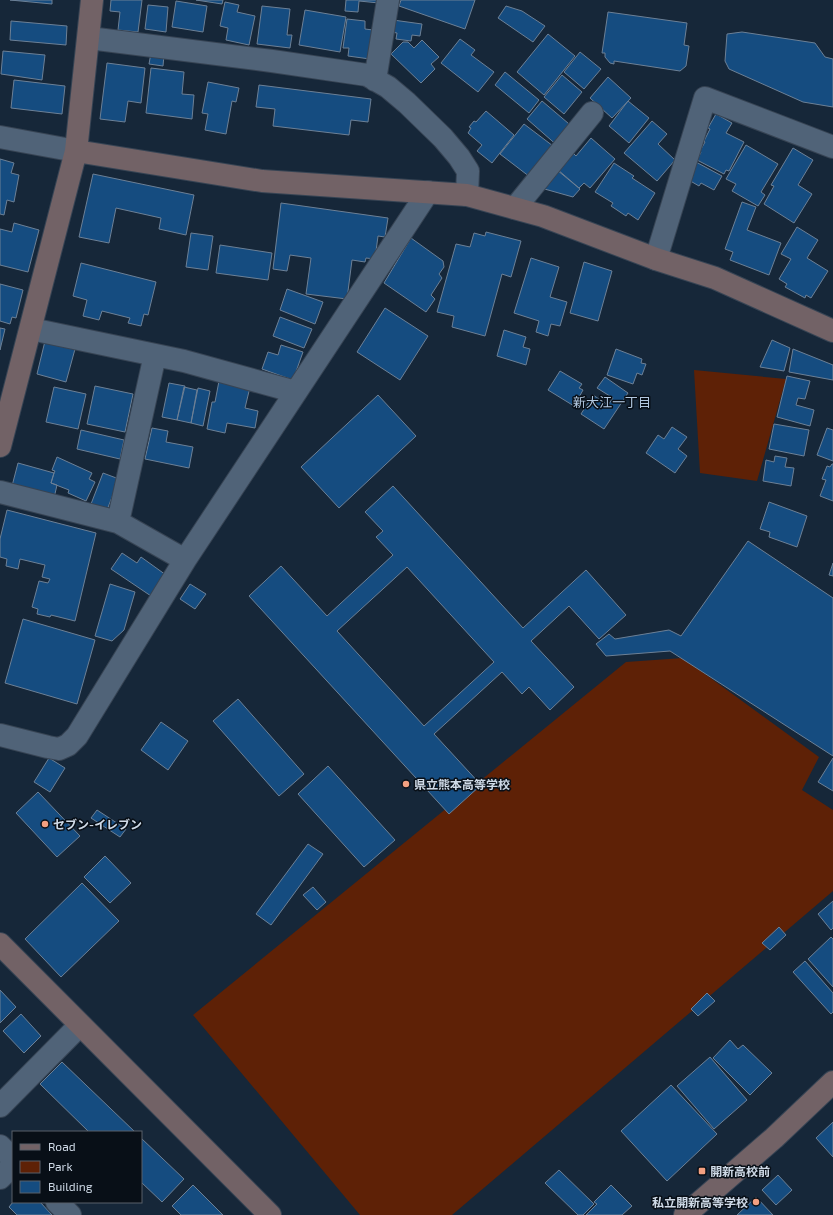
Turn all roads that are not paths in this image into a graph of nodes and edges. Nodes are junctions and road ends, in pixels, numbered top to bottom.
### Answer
1 (92, 0) edge
2 (388, 0) edge
3 (89, 38) junction
4 (375, 80) junction
5 (592, 113) dead end
6 (0, 137) edge
7 (833, 147) edge
8 (76, 151) junction
9 (428, 192) junction
10 (467, 194) junction
11 (515, 208) junction
12 (656, 258) junction
13 (31, 329) junction
14 (833, 330) edge
15 (155, 355) junction
16 (296, 392) junction
17 (0, 446) edge
18 (0, 492) edge
19 (118, 522) junction
20 (185, 560) junction
21 (0, 735) edge
22 (0, 944) edge
23 (80, 1025) junction
24 (833, 1082) edge
25 (0, 1106) edge
26 (0, 1146) edge
27 (12, 1158) edge
28 (12, 1166) edge
29 (0, 1178) edge
30 (58, 1203) edge
31 (70, 1215) edge
32 (270, 1215) edge
33 (686, 1215) edge

1 - 3 street
2 - 4 street
3 - 4 street
3 - 8 street
4 - 10 street
5 - 11 street
6 - 8 street
7 - 12 street
8 - 9 street
8 - 13 street
9 - 10 street
9 - 16 street
10 - 11 street
11 - 12 street
12 - 14 street
13 - 15 street
13 - 17 street
15 - 16 street
15 - 19 street
16 - 20 street
18 - 19 street
19 - 20 street
20 - 21 street
22 - 23 street
23 - 25 street
23 - 32 street
24 - 33 street
26 - 27 street
28 - 29 street
30 - 31 street

